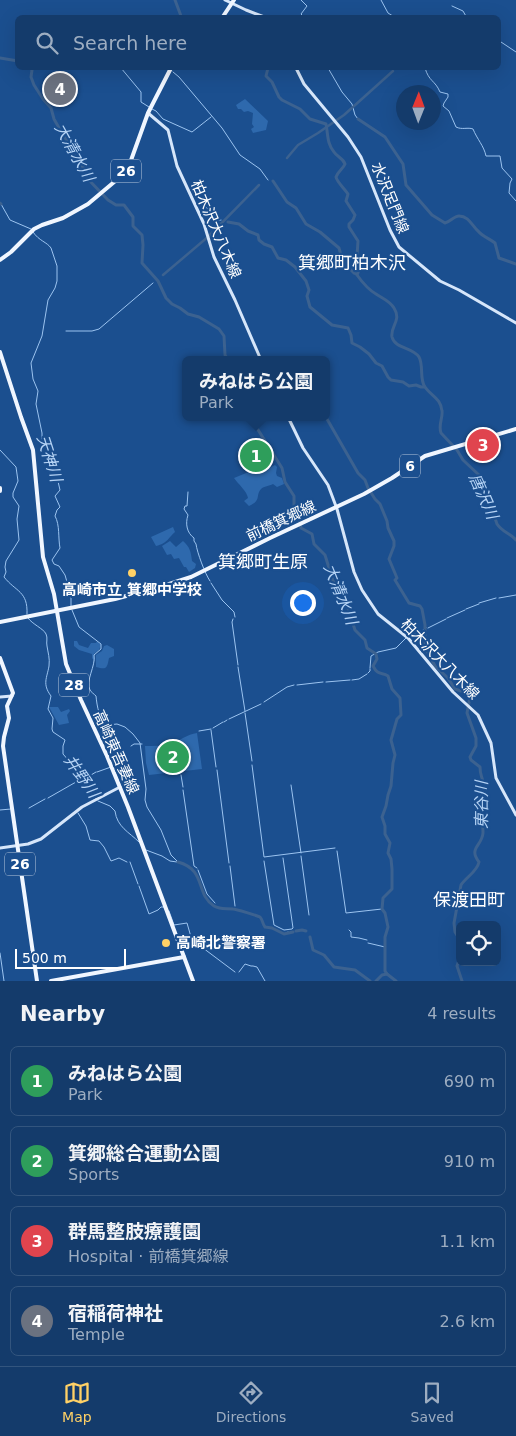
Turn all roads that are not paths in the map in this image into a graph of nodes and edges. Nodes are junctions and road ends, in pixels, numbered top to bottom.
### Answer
1 (225, 0) edge
2 (232, 2) edge
3 (224, 15) edge
4 (259, 15) edge
5 (170, 70) edge
6 (297, 70) edge
7 (148, 113) junction
8 (0, 260) edge
9 (516, 323) edge
10 (0, 352) edge
11 (259, 356) edge
12 (290, 421) edge
13 (516, 429) edge
14 (336, 507) junction
15 (57, 610) junction
16 (0, 622) edge
17 (0, 658) edge
18 (12, 696) junction
19 (0, 697) edge
20 (120, 787) junction
21 (516, 814) edge
22 (17, 845) junction
23 (0, 848) edge
24 (184, 957) junction
25 (37, 981) edge
26 (51, 981) edge
27 (62, 981) edge
28 (193, 981) edge

1 - 2 main road
2 - 3 main road
2 - 4 main road
5 - 7 main road, 26
6 - 9 main road, 水沢足門線
7 - 8 main road, 26
7 - 11 main road, 柏木沢大八木線
10 - 15 main road, 高崎東吾妻線 / 28
12 - 14 main road, 柏木沢大八木線
13 - 14 main road, 前橋箕郷線 / 6
14 - 15 main road, 前橋箕郷線 / 6
14 - 21 main road, 柏木沢大八木線
15 - 16 main road, 前橋箕郷線 / 6
15 - 20 main road, 高崎東吾妻線 / 28
17 - 18 main road, 26
18 - 19 main road
18 - 22 main road, 26
20 - 22 main road
20 - 24 main road, 高崎東吾妻線 / 28
22 - 23 main road
22 - 25 main road, 26
24 - 26 main road
24 - 27 main road
24 - 28 main road, 高崎東吾妻線 / 28

